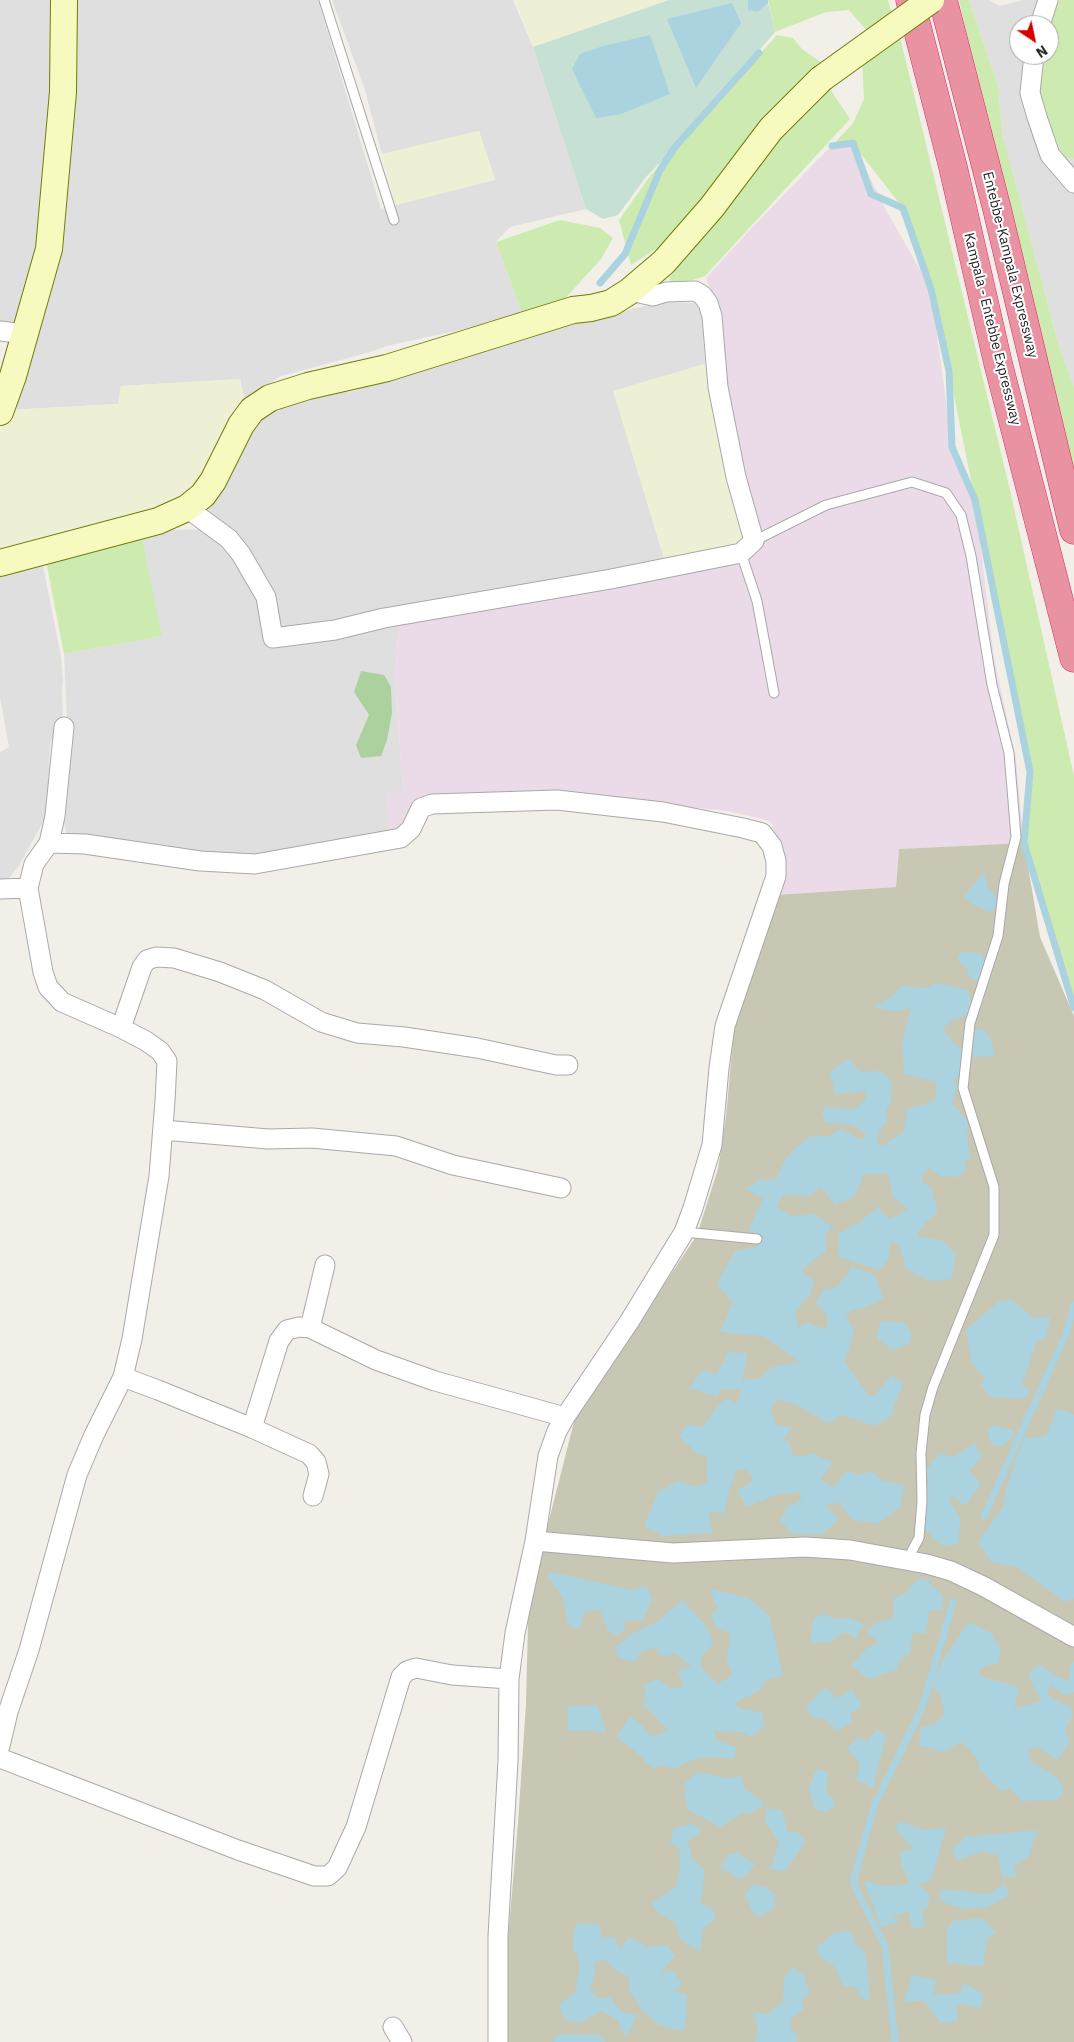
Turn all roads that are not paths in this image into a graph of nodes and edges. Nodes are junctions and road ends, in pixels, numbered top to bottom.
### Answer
1 (64, 0) edge
2 (324, 0) edge
3 (910, 0) edge
4 (931, 0) edge
5 (944, 0) edge
6 (1048, 0) edge
7 (1043, 15) edge
8 (1033, 65) edge
9 (1074, 183) edge
10 (394, 220) dead end
11 (630, 291) junction
12 (0, 331) edge
13 (26, 334) junction
14 (0, 412) edge
15 (187, 508) junction
16 (1074, 530) edge
17 (748, 547) junction
18 (0, 563) edge
19 (1074, 658) edge
20 (774, 693) dead end
21 (64, 726) dead end
22 (49, 843) junction
23 (28, 888) junction
24 (0, 889) edge
25 (121, 1028) junction
26 (568, 1065) dead end
27 (162, 1130) junction
28 (561, 1188) dead end
29 (684, 1232) junction
30 (757, 1239) dead end
31 (325, 1265) dead end
32 (310, 1328) junction
33 (123, 1377) junction
34 (565, 1417) junction
35 (252, 1428) junction
36 (313, 1496) dead end
37 (535, 1540) junction
38 (906, 1561) junction
39 (1074, 1637) edge
40 (509, 1679) junction
41 (0, 1746) edge
42 (0, 1758) edge
43 (498, 2042) edge

1 - 13 street
2 - 10 lane
3 - 19 highway, Kampala - Entebbe Expressway
4 - 11 street, bridge
5 - 16 highway, Entebbe-Kampala Expressway
6 - 7 street
8 - 9 street
11 - 15 street
11 - 17 street
12 - 13 street
13 - 14 street
15 - 17 street
15 - 18 street
17 - 20 lane
17 - 38 lane
21 - 22 street
22 - 23 street
22 - 29 street
23 - 24 street
23 - 25 street
25 - 26 street
25 - 27 street
27 - 28 street
27 - 33 street
29 - 30 lane
29 - 34 street
31 - 32 street
32 - 34 street
32 - 35 street
33 - 35 street
33 - 41 street
34 - 37 street
35 - 36 street
37 - 38 street
37 - 40 street
38 - 39 street
40 - 42 street
40 - 43 street

